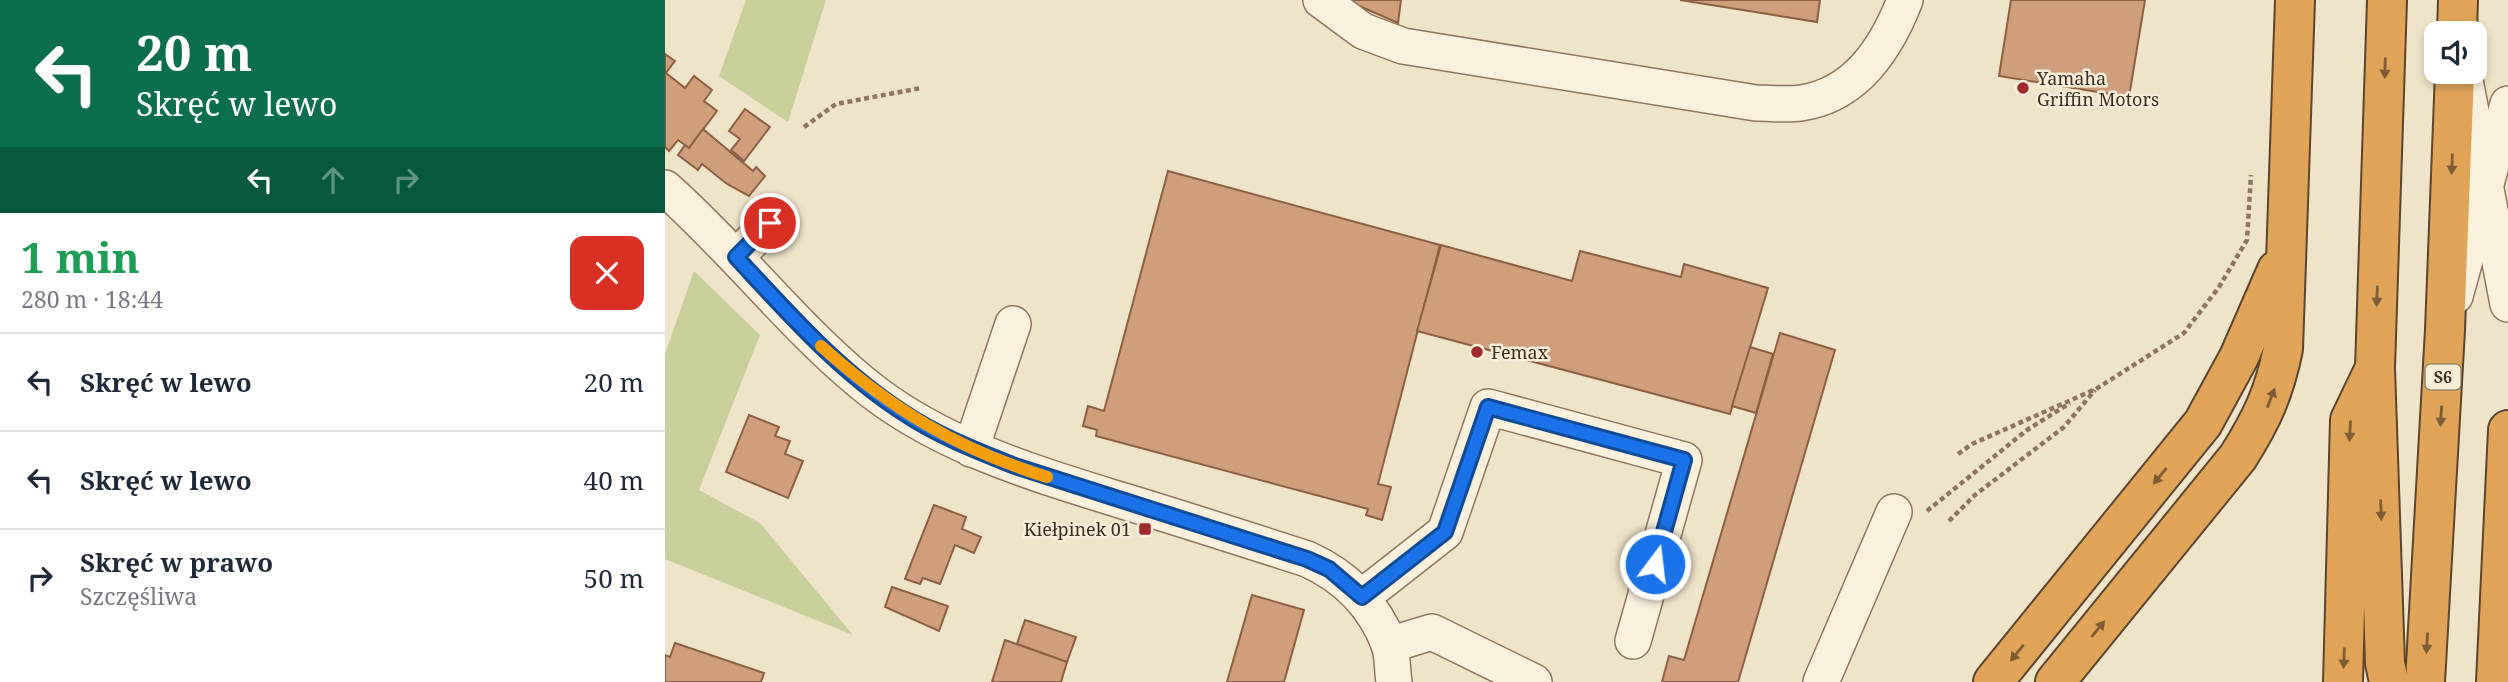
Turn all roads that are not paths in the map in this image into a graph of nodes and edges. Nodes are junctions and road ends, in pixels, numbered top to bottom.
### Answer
1 (1321, 0) edge
2 (1905, 0) edge
3 (2295, 0) edge
4 (2387, 0) edge
5 (2458, 0) edge
6 (2457, 21) edge
7 (2455, 84) edge
8 (2465, 84) edge
9 (2508, 104) edge
10 (2485, 187) junction
11 (665, 188) edge
12 (770, 223) dead end
13 (2285, 252) junction
14 (736, 257) junction
15 (2508, 304) edge
16 (1013, 324) dead end
17 (2445, 330) junction
18 (2375, 368) junction
19 (2508, 430) edge
20 (971, 449) junction
21 (1894, 512) dead end
22 (1362, 597) junction
23 (1633, 641) dead end
24 (1389, 645) junction
25 (1394, 682) edge
26 (1534, 682) edge
27 (1821, 682) edge
28 (1993, 682) edge
29 (2055, 682) edge
30 (2343, 682) edge
31 (2389, 682) edge
32 (2425, 682) edge
33 (2496, 682) edge

1 - 2 street
3 - 13 highway
4 -> 18 highway
5 - 6 highway
7 -> 17 highway, S6
8 - 10 street
9 - 10 street
10 - 15 street
10 - 17 street
11 - 14 street
12 - 14 street
13 -> 28 highway
29 -> 13 highway
14 - 20 street
16 - 20 street
17 -> 32 highway, S6
18 -> 30 highway
18 -> 31 highway
19 - 33 highway
20 - 22 street
21 - 27 street
22 - 23 street
22 - 24 street
24 - 25 street
24 - 26 street

